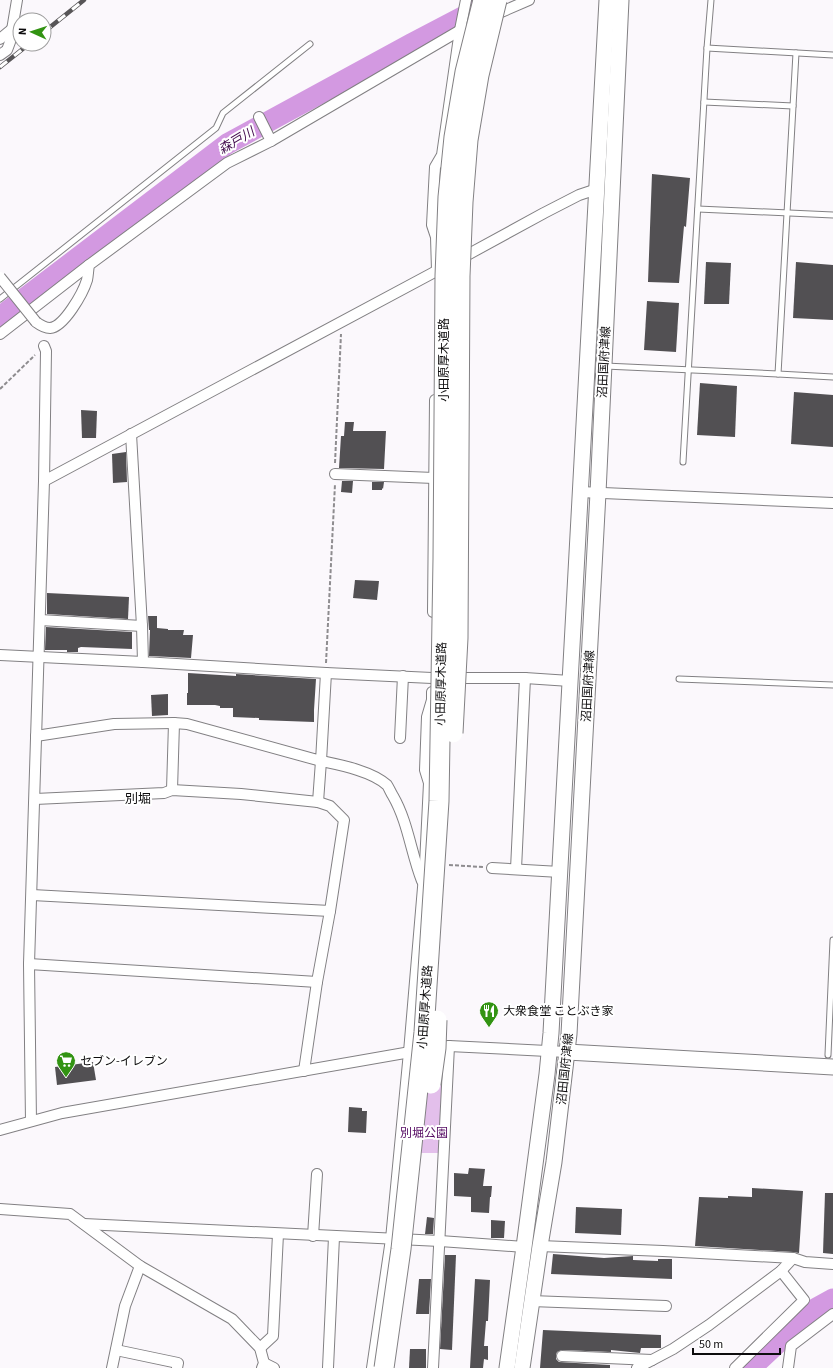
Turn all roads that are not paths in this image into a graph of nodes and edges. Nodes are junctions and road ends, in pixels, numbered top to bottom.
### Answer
1 (17, 0) edge
2 (497, 0) edge
3 (529, 0) edge
4 (607, 0) edge
5 (621, 0) edge
6 (711, 0) edge
7 (471, 1) edge
8 (15, 12) edge
9 (12, 29) joint
10 (460, 30) junction
11 (0, 39) edge
12 (310, 44) dead end
13 (707, 48) junction
14 (3, 53) edge
15 (796, 53) junction
16 (833, 55) edge
17 (704, 102) junction
18 (793, 106) junction
19 (258, 117) dead end
20 (271, 142) junction
21 (597, 189) junction
22 (698, 209) junction
23 (786, 213) junction
24 (833, 215) edge
25 (89, 265) junction
26 (437, 270) junction
27 (0, 277) edge
28 (0, 299) edge
29 (0, 334) edge
30 (44, 346) road end
31 (604, 366) junction
32 (689, 370) junction
33 (778, 374) junction
34 (833, 377) edge
35 (131, 434) junction
36 (683, 462) dead end
37 (335, 474) road end
38 (434, 478) junction
39 (44, 480) junction
40 (580, 492) junction
41 (598, 492) junction
42 (833, 503) edge
43 (40, 620) junction
44 (142, 626) junction
45 (0, 655) edge
46 (39, 657) junction
47 (143, 662) junction
48 (326, 673) junction
49 (403, 676) junction
50 (432, 678) junction
51 (525, 678) junction
52 (679, 679) dead end
53 (570, 681) junction
54 (833, 685) edge
55 (174, 723) junction
56 (36, 736) junction
57 (400, 738) dead end
58 (320, 761) junction
59 (172, 790) junction
60 (35, 799) junction
61 (318, 802) junction
62 (492, 868) road end
63 (516, 869) junction
64 (560, 872) junction
65 (423, 883) junction
66 (32, 895) junction
67 (330, 911) junction
68 (833, 940) edge
69 (29, 964) junction
70 (317, 982) junction
71 (450, 1046) junction
72 (549, 1050) junction
73 (410, 1052) junction
74 (567, 1052) junction
75 (831, 1061) edge
76 (304, 1071) junction
77 (31, 1121) junction
78 (0, 1130) edge
79 (317, 1174) dead end
80 (0, 1209) edge
81 (84, 1224) junction
82 (278, 1234) junction
83 (313, 1236) junction
84 (334, 1236) junction
85 (391, 1239) junction
86 (440, 1241) junction
87 (540, 1246) junction
88 (524, 1247) junction
89 (793, 1258) junction
90 (833, 1264) edge
91 (140, 1266) junction
92 (781, 1271) junction
93 (532, 1301) junction
94 (666, 1306) dead end
95 (833, 1314) edge
96 (260, 1348) junction
97 (116, 1350) junction
98 (562, 1356) dead end
99 (652, 1360) junction
100 (263, 1365) edge
101 (112, 1368) edge
102 (177, 1368) edge
103 (274, 1368) edge
104 (328, 1368) edge
105 (372, 1368) edge
106 (384, 1368) edge
107 (396, 1368) edge
108 (433, 1368) edge
109 (506, 1368) edge
110 (522, 1368) edge
111 (637, 1368) edge
112 (735, 1368) edge
113 (788, 1368) edge

1 - 8 street
2 - 107 highway, 小田原厚木道路, bridge
3 - 10 street
4 - 21 main road, 沼田国府津線
5 - 31 main road, 沼田国府津線
6 - 13 lane
7 - 10 street
7 - 106 highway, 小田原厚木道路, bridge
9 - 11 street
9 - 14 street
10 - 20 street
10 - 26 street
12 - 28 lane
13 - 15 lane
13 - 17 lane
15 - 16 lane
15 - 18 lane
17 - 18 lane
17 - 22 lane
18 - 23 lane
19 - 20 street
20 - 25 street
21 - 26 street
21 - 40 main road, 沼田国府津線
22 - 23 lane
22 - 32 lane
23 - 24 lane
23 - 33 lane
25 - 27 street, bridge
25 - 29 street
26 - 35 street
26 - 38 street
30 - 39 street
31 - 32 lane
31 - 41 main road, 沼田国府津線
32 - 33 lane
32 - 36 lane
33 - 34 lane
35 - 39 street
35 - 44 street
37 - 38 street
38 - 50 street
39 - 43 street
40 - 41 street
40 - 53 main road, 沼田国府津線
41 - 42 street
41 - 74 main road, 沼田国府津線
43 - 44 street
43 - 46 street
44 - 47 street
45 - 46 street
46 - 47 street
46 - 56 street
47 - 48 street
48 - 49 street
48 - 58 street
49 - 50 street
49 - 57 street
50 - 51 street
50 - 65 street
51 - 53 street
51 - 63 street
52 - 54 lane
53 - 64 main road, 沼田国府津線
55 - 56 street
55 - 58 street
55 - 59 street
56 - 60 street
58 - 61 street
58 - 65 street
59 - 60 street
59 - 61 street
60 - 66 street
61 - 67 street
62 - 63 street
63 - 64 street
64 - 72 main road, 沼田国府津線
65 - 73 street
66 - 67 street
66 - 69 street
67 - 70 street
68 - 75 lane
69 - 70 street
69 - 77 street
70 - 76 street
71 - 72 street
71 - 73 street
71 - 86 street
72 - 74 street
72 - 88 main road, 沼田国府津線
73 - 76 street
73 - 85 street
74 - 75 main road
74 - 87 main road, 沼田国府津線
76 - 77 street
77 - 78 street
79 - 83 street
80 - 81 street
81 - 82 street
81 - 91 street
82 - 83 street
82 - 96 street
83 - 84 street
84 - 85 street
84 - 104 street
85 - 86 street
85 - 105 street
86 - 88 street
86 - 108 street
87 - 89 street
87 - 93 main road, 沼田国府津線
88 - 109 main road, 沼田国府津線
89 - 90 street
89 - 92 street
91 - 96 street
91 - 97 street
92 - 99 street
92 - 112 street
93 - 94 street
93 - 110 main road, 沼田国府津線
95 - 113 street
96 - 100 street
97 - 101 street
97 - 102 street
98 - 99 street
99 - 111 street
100 - 103 street

